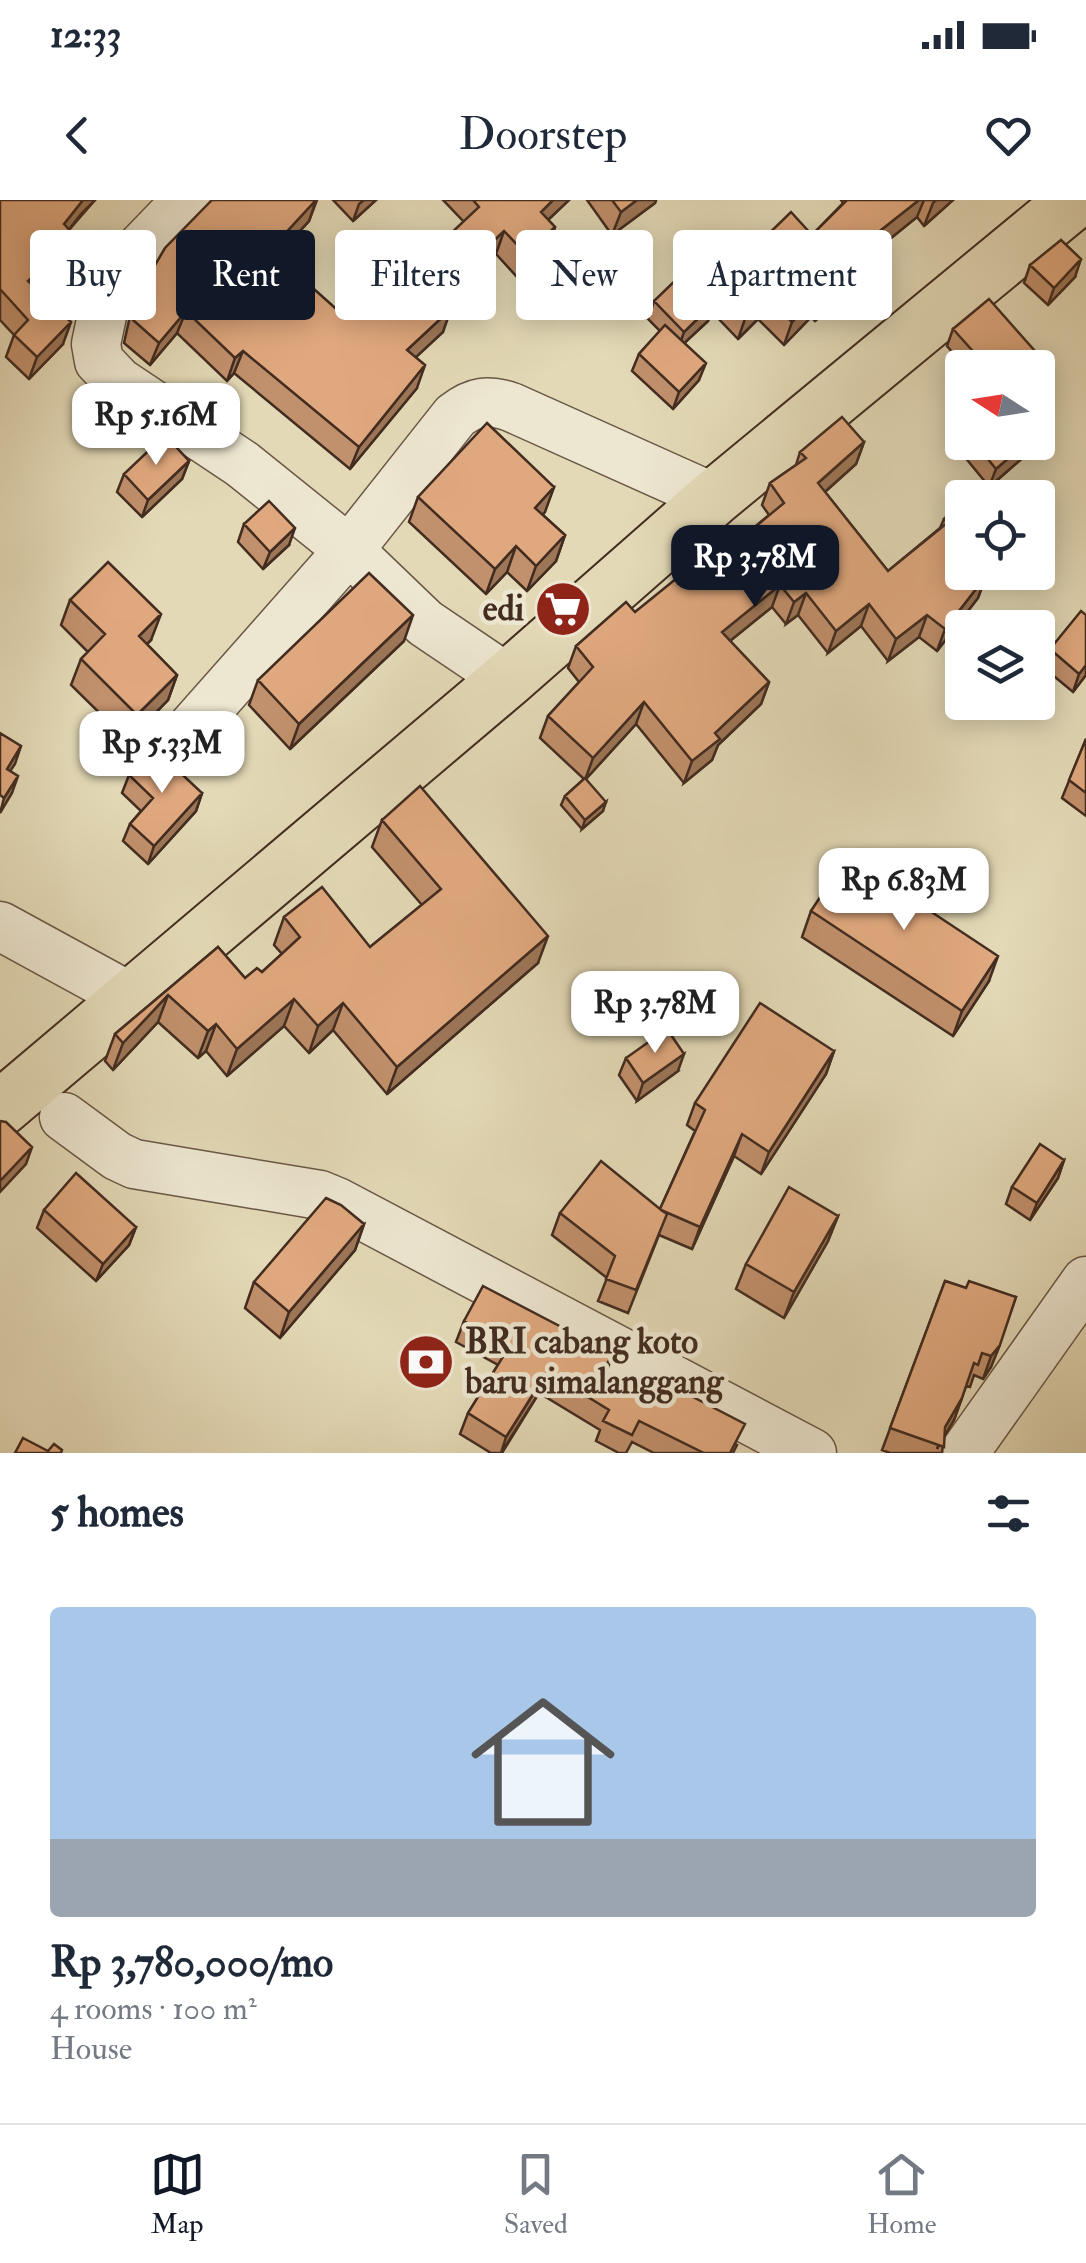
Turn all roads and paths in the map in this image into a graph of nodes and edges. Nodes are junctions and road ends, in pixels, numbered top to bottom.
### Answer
1 (187, 200) edge
2 (1075, 200) edge
3 (714, 498) junction
4 (349, 550) junction
5 (508, 680) junction
6 (174, 748) dead end
7 (0, 926) edge
8 (130, 997) junction
9 (55, 1097) junction
10 (0, 1109) edge
11 (1086, 1281) edge
12 (812, 1453) edge
13 (964, 1453) edge

1 - 4 street
2 - 3 main road
3 - 4 street
3 - 5 main road
4 - 5 street
4 - 6 street
5 - 8 main road
7 - 8 street
8 - 9 main road
9 - 10 main road
9 - 12 street
11 - 13 street

